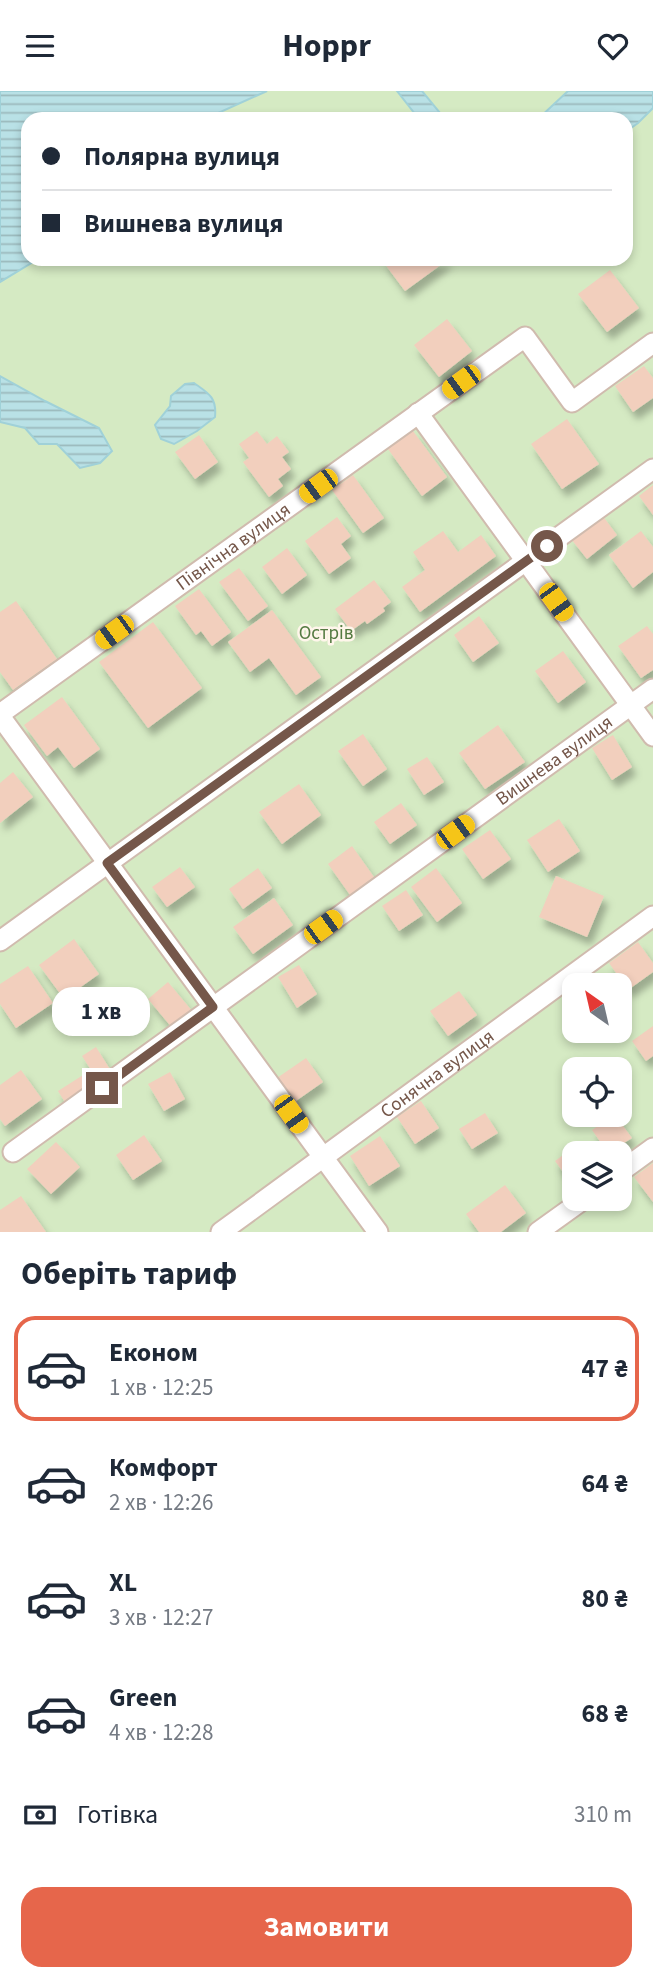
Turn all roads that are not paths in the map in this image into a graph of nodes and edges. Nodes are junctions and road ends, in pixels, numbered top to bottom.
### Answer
1 (653, 343) edge
2 (418, 413) junction
3 (653, 469) edge
4 (526, 561) junction
5 (653, 689) edge
6 (631, 705) junction
7 (0, 715) edge
8 (653, 736) edge
9 (107, 863) junction
10 (653, 916) edge
11 (0, 940) edge
12 (213, 1007) junction
13 (653, 1148) edge
14 (13, 1152) dead end
15 (323, 1157) junction
16 (632, 1164) edge
17 (567, 1211) edge
18 (220, 1232) edge
19 (377, 1232) edge
20 (538, 1232) edge

1 - 2 street, Північна вулиця
2 - 4 street
2 - 7 street, Північна вулиця
3 - 4 street
4 - 6 street
4 - 9 street
5 - 6 street, Вишнева вулиця
6 - 8 street
6 - 12 street, Вишнева вулиця
7 - 9 street
9 - 11 street
9 - 12 street
10 - 15 street, Сонячна вулиця
12 - 14 street, Вишнева вулиця
12 - 15 street
13 - 16 street
15 - 18 street, Сонячна вулиця
15 - 19 street
17 - 20 street

